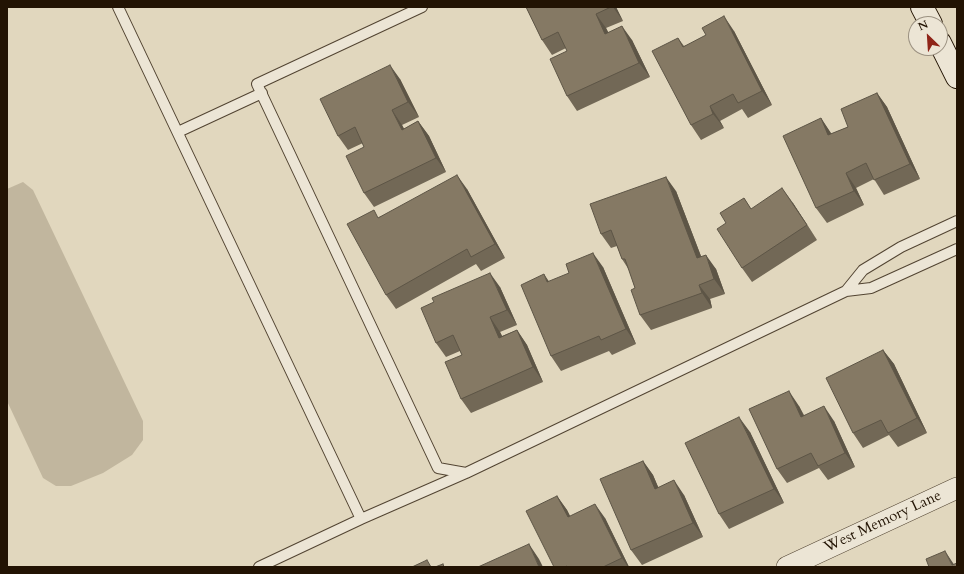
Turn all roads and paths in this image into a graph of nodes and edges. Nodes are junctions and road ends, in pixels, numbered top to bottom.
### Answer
1 (118, 7) edge
2 (422, 7) edge
3 (922, 7) edge
4 (927, 16) edge
5 (946, 56) edge
6 (957, 77) edge
7 (262, 93) junction
8 (178, 132) junction
9 (957, 221) edge
10 (957, 249) edge
11 (846, 291) junction
12 (466, 473) junction
13 (957, 488) edge
14 (361, 519) junction
15 (259, 567) edge
16 (787, 567) edge

1 - 8 lane
2 - 7 lane
3 - 4 main road
5 - 6 main road
7 - 8 lane
7 - 12 lane
8 - 14 lane
9 - 11 lane
10 - 11 lane
11 - 12 lane
12 - 14 lane
13 - 16 street, West Memory Lane
14 - 15 lane

